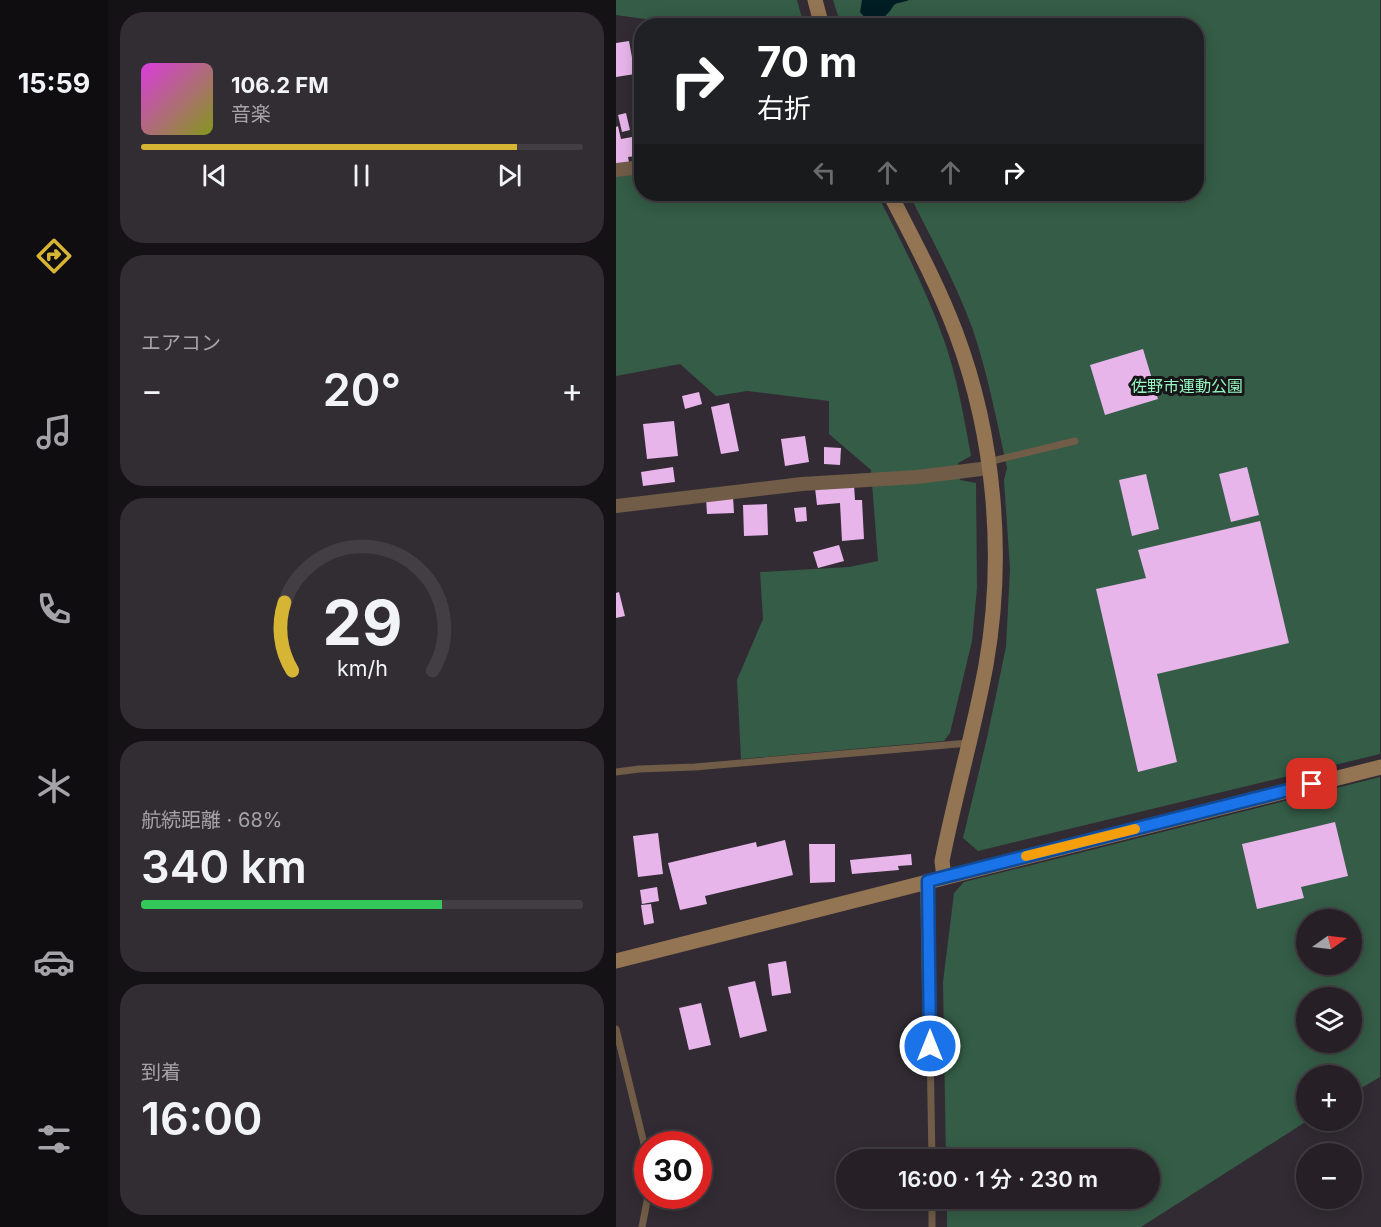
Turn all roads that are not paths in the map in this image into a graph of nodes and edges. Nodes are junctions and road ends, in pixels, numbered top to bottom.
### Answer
1 (815, 0) edge
2 (820, 18) edge
3 (634, 168) edge
4 (616, 170) edge
5 (893, 201) edge
6 (1075, 441) dead end
7 (988, 465) junction
8 (616, 506) edge
9 (969, 743) junction
10 (1381, 767) edge
11 (616, 772) edge
12 (944, 877) junction
13 (928, 881) junction
14 (616, 961) edge
15 (616, 1029) edge
16 (930, 1046) joint
17 (641, 1131) edge
18 (931, 1149) edge
19 (645, 1209) edge
20 (932, 1209) edge
21 (642, 1227) edge
22 (932, 1227) edge

1 - 2 street
3 - 4 street
5 - 7 street
6 - 7 lane
7 - 8 street
7 - 9 street
9 - 11 lane
9 - 12 street
10 - 12 street
12 - 13 street
13 - 14 street
13 - 16 street
15 - 17 lane
16 - 18 lane
19 - 21 lane
20 - 22 lane

